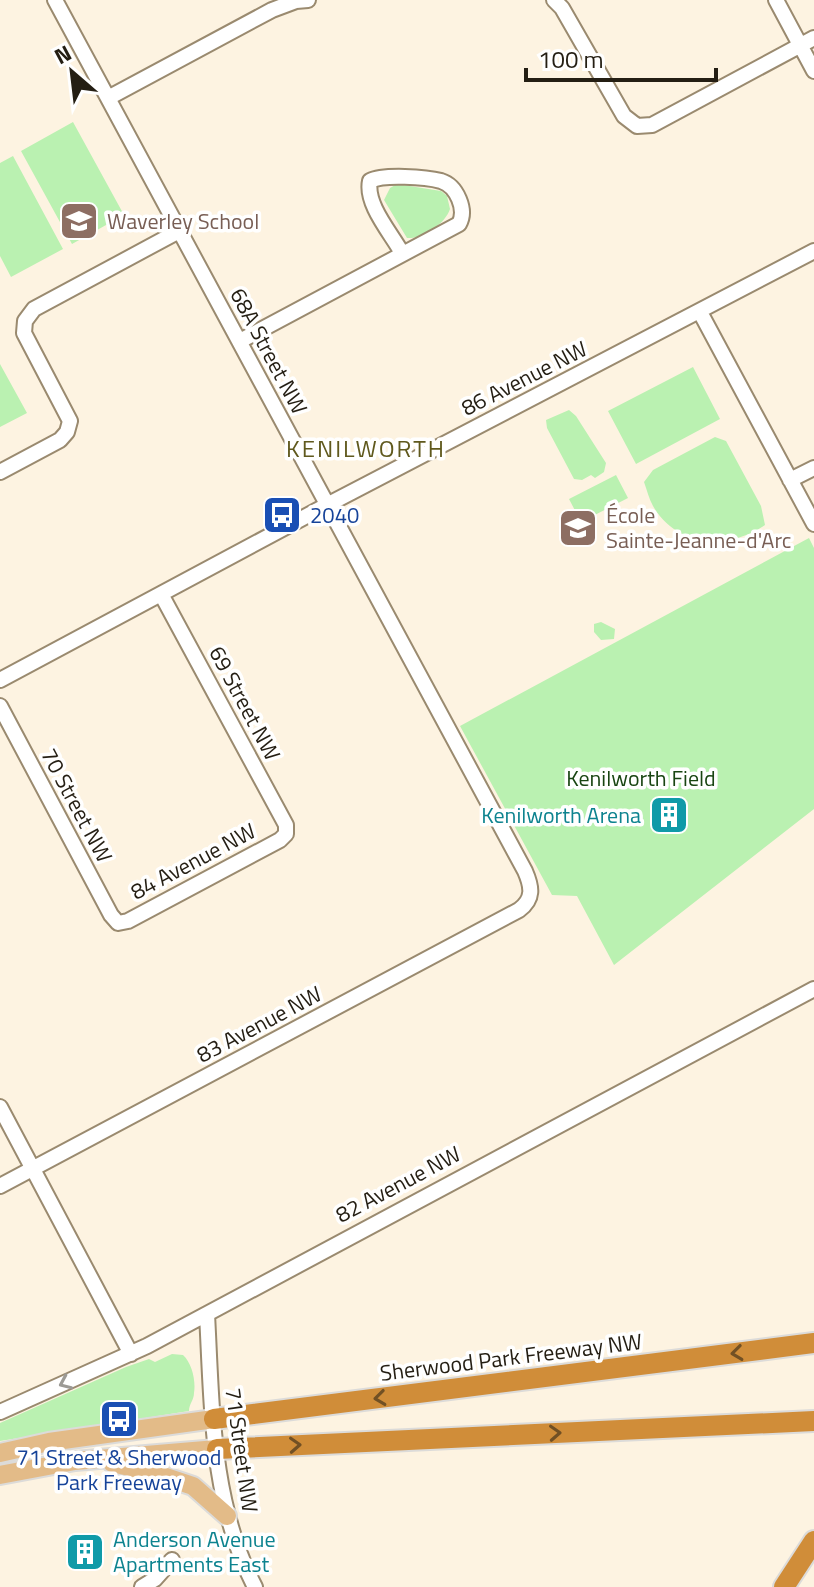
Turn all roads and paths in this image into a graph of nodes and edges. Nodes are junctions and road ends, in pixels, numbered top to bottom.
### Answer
1 (55, 0) edge
2 (308, 0) edge
3 (554, 0) edge
4 (776, 0) edge
5 (814, 38) edge
6 (800, 46) junction
7 (814, 71) edge
8 (108, 98) junction
9 (179, 231) junction
10 (814, 251) edge
11 (402, 253) junction
12 (700, 312) junction
13 (240, 341) junction
14 (814, 468) edge
15 (0, 472) edge
16 (790, 480) junction
17 (327, 505) junction
18 (814, 524) edge
19 (161, 594) junction
20 (0, 680) edge
21 (0, 706) edge
22 (286, 834) joint
23 (531, 893) joint
24 (118, 923) joint
25 (813, 993) edge
26 (0, 1107) edge
27 (33, 1169) junction
28 (0, 1186) edge
29 (207, 1314) junction
30 (814, 1343) edge
31 (131, 1354) junction
32 (0, 1412) edge
33 (214, 1419) junction
34 (814, 1421) edge
35 (217, 1449) junction
36 (0, 1453) edge
37 (94, 1459) junction
38 (0, 1475) edge
39 (227, 1516) junction
40 (814, 1541) edge
41 (172, 1560) dead end
42 (142, 1587) edge
43 (255, 1587) edge
44 (784, 1587) edge

1 - 8 street, 68A Street NW
2 - 8 street
3 - 6 street
4 - 6 street
5 - 6 street
6 - 7 street
8 - 9 street, 68A Street NW
9 - 13 street, 68A Street NW
9 - 15 street
10 - 12 street, 86 Avenue NW
11 - 11 street
11 - 13 street
12 - 16 street
12 - 17 street, 86 Avenue NW
13 - 17 street, 68A Street NW
14 - 16 street
16 - 18 street
17 - 19 street, 86 Avenue NW
17 - 23 street, 68A Street NW
19 - 20 street, 86 Avenue NW
19 - 22 street, 69 Street NW
21 - 24 street, 70 Street NW
22 - 24 street, 84 Avenue NW
23 - 27 street, 83 Avenue NW
25 - 29 street, 82 Avenue NW
26 - 27 street
27 - 28 street, 83 Avenue NW
27 - 31 street
29 - 31 street, 82 Avenue NW
29 - 33 street, 71 Street NW
30 -> 33 highway, Sherwood Park Freeway NW
31 -> 32 street, 82 Avenue NW
33 - 35 street, 71 Street NW
33 - 36 main road
35 -> 34 highway
35 - 37 main road
35 - 39 street, 71 Street NW
37 - 38 main road
37 - 39 main road
39 - 43 street, 71 Street NW
40 - 44 highway
41 - 42 street

